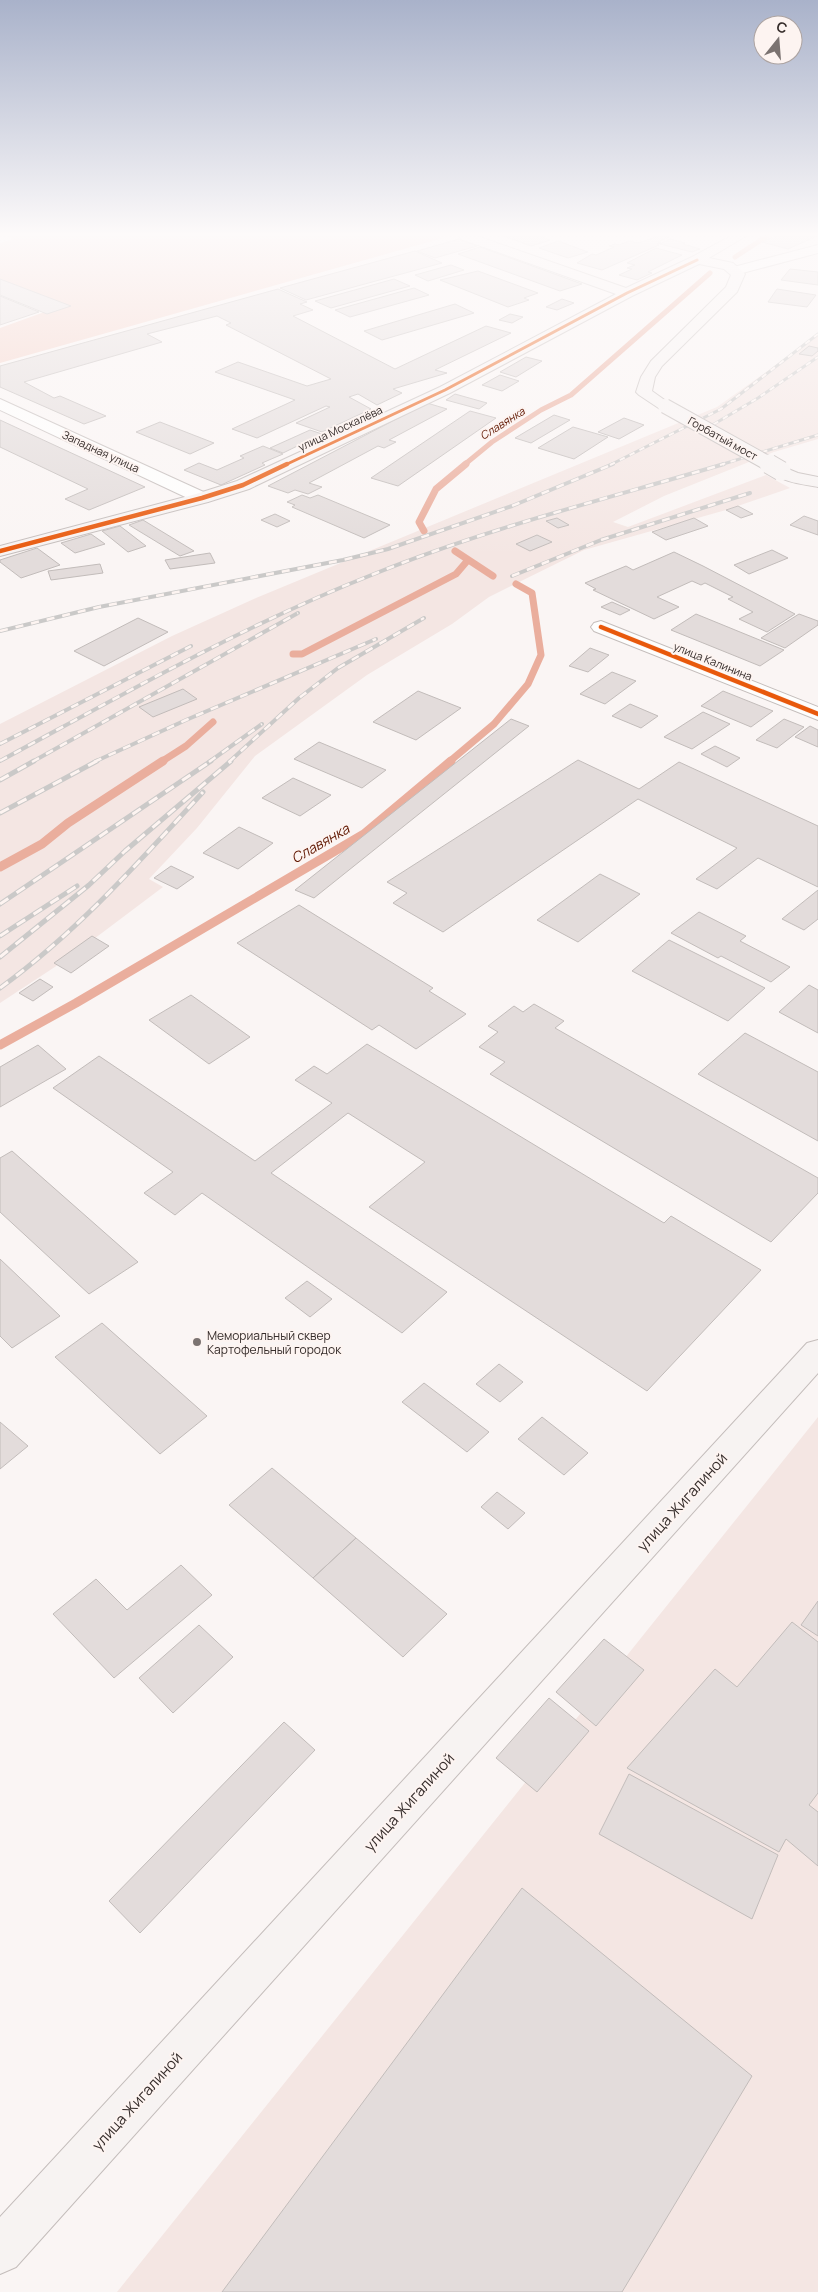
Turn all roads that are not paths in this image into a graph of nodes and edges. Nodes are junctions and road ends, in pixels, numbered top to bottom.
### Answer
1 (534, 343) edge
2 (677, 343) edge
3 (0, 404) edge
4 (818, 482) edge
5 (202, 498) junction
6 (0, 551) edge
7 (601, 627) dead end
8 (818, 714) edge
9 (818, 1352) edge
10 (0, 2251) edge

1 - 5 main road, улица Москалёва
2 - 4 main road, Горбатый мост, bridge
3 - 5 street, Западная улица
5 - 6 main road, улица Москалёва
7 - 8 street, улица Калинина
9 - 10 main road, улица Жигалиной

